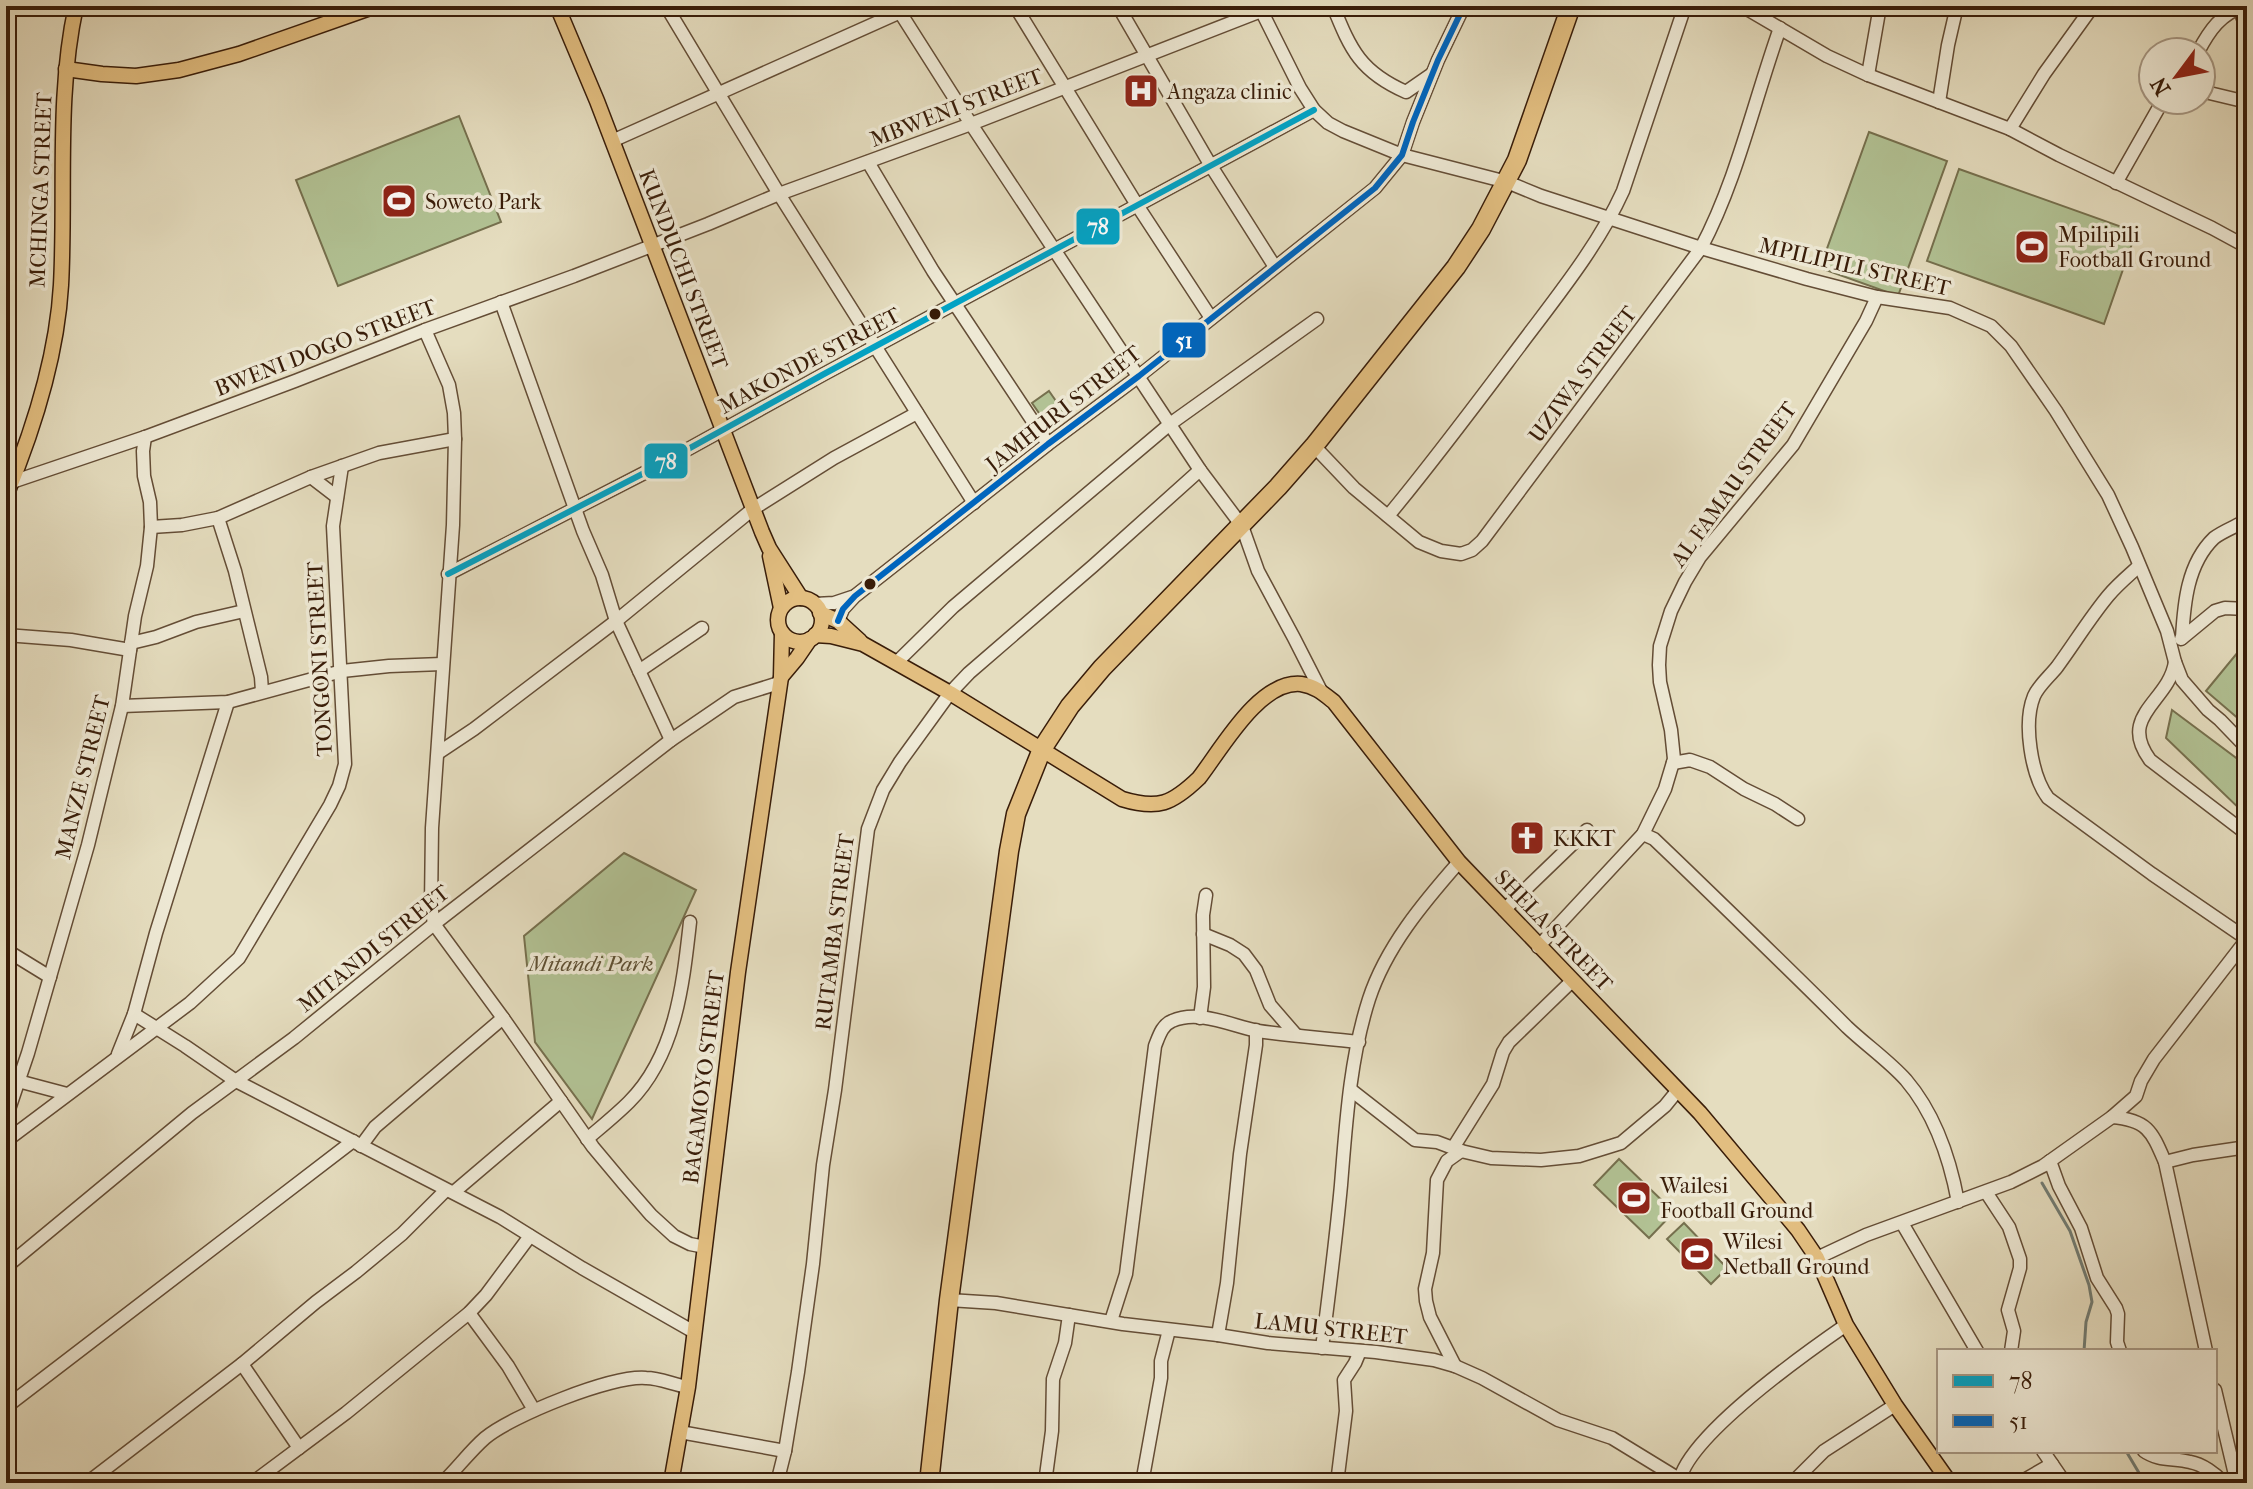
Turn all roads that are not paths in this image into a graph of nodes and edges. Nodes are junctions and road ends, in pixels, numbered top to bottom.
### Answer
1 (76, 6) edge
2 (376, 6) edge
3 (557, 6) edge
4 (666, 6) edge
5 (914, 6) edge
6 (1015, 6) edge
7 (1118, 6) edge
8 (1333, 6) edge
9 (1464, 6) edge
10 (1571, 6) edge
11 (1685, 6) edge
12 (1742, 6) edge
13 (1880, 6) edge
14 (1957, 6) edge
15 (2093, 6) edge
16 (1264, 7) edge
17 (2242, 7) edge
18 (899, 10) edge
19 (1780, 28) junction
20 (2247, 29) edge
21 (2207, 36) edge
22 (1146, 55) junction
23 (66, 69) junction
24 (1432, 74) junction
25 (1868, 75) junction
26 (1066, 87) junction
27 (719, 93) junction
28 (2217, 95) edge
29 (1939, 102) junction
30 (2247, 102) edge
31 (1314, 110) junction
32 (2154, 116) edge
33 (971, 124) junction
34 (2010, 129) junction
35 (612, 141) junction
36 (1402, 155) junction
37 (868, 162) junction
38 (1211, 166) junction
39 (1507, 182) junction
40 (2116, 183) junction
41 (779, 194) junction
42 (1137, 205) junction
43 (1611, 217) junction
44 (652, 246) junction
45 (2247, 247) edge
46 (1701, 248) junction
47 (1055, 249) junction
48 (1275, 267) junction
49 (1877, 297) junction
50 (501, 302) junction
51 (955, 304) junction
52 (1211, 318) junction
53 (1317, 319) dead end
54 (425, 330) junction
55 (875, 347) junction
56 (1139, 376) junction
57 (917, 413) junction
58 (1170, 424) junction
59 (722, 429) junction
60 (145, 437) junction
61 (455, 439) junction
62 (1048, 444) junction
63 (1314, 446) junction
64 (342, 466) junction
65 (1200, 470) junction
66 (311, 477) junction
67 (9, 489) edge
68 (337, 497) junction
69 (974, 503) junction
70 (575, 508) junction
71 (753, 509) junction
72 (1388, 516) junction
73 (218, 518) junction
74 (2247, 520) edge
75 (1242, 526) junction
76 (151, 527) junction
77 (769, 548) junction
78 (2139, 566) junction
79 (448, 574) junction
80 (855, 596) junction
81 (812, 605) junction
82 (781, 608) junction
83 (2247, 609) edge
84 (244, 611) junction
85 (616, 621) junction
86 (838, 621) junction
87 (702, 628) dead end
88 (782, 633) junction
89 (6, 635) edge
90 (812, 637) junction
91 (2177, 642) junction
92 (863, 644) junction
93 (130, 646) junction
94 (2175, 662) junction
95 (896, 663) junction
96 (442, 664) junction
97 (342, 671) junction
98 (639, 671) junction
99 (780, 680) junction
100 (262, 691) junction
101 (1321, 691) junction
102 (950, 693) junction
103 (228, 702) junction
104 (122, 706) junction
105 (671, 740) junction
106 (2247, 748) edge
107 (1042, 749) junction
108 (438, 753) junction
109 (1673, 763) junction
110 (1798, 819) dead end
111 (1587, 830) dead end
112 (1643, 834) junction
113 (2247, 834) edge
114 (1459, 862) junction
115 (1206, 895) dead end
116 (1504, 910) junction
117 (690, 922) dead end
118 (434, 924) junction
119 (1203, 934) junction
120 (2247, 939) edge
121 (1538, 947) junction
122 (6, 950) edge
123 (50, 977) junction
124 (1572, 981) junction
125 (134, 1014) junction
126 (503, 1018) junction
127 (1200, 1018) junction
128 (156, 1027) junction
129 (1256, 1030) junction
130 (1296, 1035) junction
131 (1359, 1042) junction
132 (117, 1057) junction
133 (18, 1081) junction
134 (236, 1081) junction
135 (1351, 1090) junction
136 (1678, 1090) junction
137 (67, 1094) junction
138 (561, 1101) junction
139 (2112, 1117) junction
140 (6, 1118) edge
141 (587, 1139) junction
142 (6, 1141) edge
143 (357, 1143) junction
144 (2247, 1147) edge
145 (1457, 1150) junction
146 (2165, 1162) junction
147 (2047, 1164) junction
148 (449, 1192) junction
149 (1986, 1192) junction
150 (1958, 1202) junction
151 (1902, 1223) junction
152 (530, 1236) junction
153 (705, 1247) junction
154 (1817, 1258) junction
155 (6, 1267) edge
156 (949, 1300) junction
157 (469, 1313) junction
158 (1069, 1315) junction
159 (1111, 1321) junction
160 (1846, 1325) junction
161 (1169, 1330) junction
162 (694, 1332) junction
163 (1218, 1335) junction
164 (1322, 1348) junction
165 (1976, 1349) edge
166 (2011, 1349) edge
167 (2119, 1349) edge
168 (2206, 1349) edge
169 (1360, 1351) junction
170 (242, 1364) junction
171 (1455, 1366) junction
172 (688, 1387) junction
173 (2217, 1398) edge
174 (1895, 1405) junction
175 (6, 1407) edge
176 (534, 1410) junction
177 (680, 1432) junction
178 (299, 1448) junction
179 (785, 1451) junction
180 (2044, 1453) edge
181 (2147, 1453) edge
182 (2052, 1464) junction
183 (1679, 1481) edge
184 (1945, 1481) edge
185 (87, 1483) edge
186 (252, 1483) edge
187 (442, 1483) edge
188 (671, 1483) edge
189 (777, 1483) edge
190 (929, 1483) edge
191 (1045, 1483) edge
192 (1142, 1483) edge
193 (1337, 1483) edge
194 (1792, 1483) edge
195 (2019, 1483) edge
196 (2065, 1483) edge
197 (2224, 1483) edge
198 (2237, 1483) edge

1 - 23 main road, MCHINGA STREET
2 - 23 main road
3 - 35 main road, KUNDUCHI STREET
4 - 27 street
5 - 18 street
6 - 26 street
7 - 22 street
8 - 24 street
9 - 24 street
10 - 39 highway
11 - 43 street
12 - 19 street
13 - 25 street
14 - 29 street
15 - 34 street
16 - 22 street, MBWENI STREET
16 - 31 street
17 - 20 street
17 - 21 street
18 - 27 street
18 - 33 street
19 - 25 street
19 - 46 street, UZIWA STREET
22 - 26 street, MBWENI STREET
22 - 38 street
23 - 67 main road, MCHINGA STREET
24 - 36 street
25 - 29 street
26 - 33 street, MBWENI STREET
26 - 42 street
27 - 35 street
27 - 41 street
28 - 30 street
29 - 34 street
31 - 36 street, MPILIPILI STREET
31 - 38 street, MAKONDE STREET
32 - 40 street
33 - 37 street, MBWENI STREET
33 - 47 street
34 - 40 street
35 - 44 main road, KUNDUCHI STREET
36 - 39 street, MPILIPILI STREET
36 - 48 street, JAMHURI STREET
37 - 41 street, MBWENI STREET
37 - 51 street
38 - 42 street, MAKONDE STREET
38 - 48 street
39 - 43 street, MPILIPILI STREET
39 - 63 highway
40 - 45 street
41 - 44 street, MBWENI STREET
41 - 55 street
42 - 47 street, MAKONDE STREET
42 - 52 street
43 - 46 street, MPILIPILI STREET
43 - 72 street
44 - 50 street, BWENI DOGO STREET
44 - 59 main road, KUNDUCHI STREET
46 - 49 street, MPILIPILI STREET
46 - 72 street, UZIWA STREET
47 - 51 street, MAKONDE STREET
47 - 56 street
48 - 52 street, JAMHURI STREET
49 - 78 street, MPILIPILI STREET
49 - 109 street, AL FAMAU STREET
50 - 54 street, BWENI DOGO STREET
50 - 70 street
51 - 55 street, MAKONDE STREET
51 - 62 street
52 - 56 street, JAMHURI STREET
53 - 58 street
54 - 60 street, BWENI DOGO STREET
54 - 61 street
55 - 57 street
55 - 59 street, MAKONDE STREET
56 - 58 street
56 - 62 street, JAMHURI STREET
57 - 69 street
57 - 71 street
58 - 65 street
58 - 95 street
59 - 70 street, MAKONDE STREET
59 - 71 main road, KUNDUCHI STREET
60 - 67 street, BWENI DOGO STREET
60 - 76 street, MANZE STREET
61 - 64 street
61 - 79 street
62 - 69 street, JAMHURI STREET
63 - 72 street, UZIWA STREET
63 - 75 highway
64 - 66 street
64 - 68 street, TONGONI STREET
65 - 75 street
65 - 102 street, RUTAMBA STREET
66 - 68 street
66 - 73 street
68 - 97 street, TONGONI STREET
69 - 80 street, JAMHURI STREET
70 - 79 street, MAKONDE STREET
70 - 85 street
71 - 77 main road, KUNDUCHI STREET
71 - 85 street
73 - 76 street
73 - 84 street
74 - 91 street
75 - 101 street
75 - 107 highway
76 - 93 street, MANZE STREET
77 - 81 main road
77 - 82 main road
78 - 91 street, MPILIPILI STREET
78 - 120 street
79 - 96 street
80 - 81 street
80 - 86 street
81 - 82 main road
81 - 86 main road
81 - 90 main road
82 - 88 main road
83 - 91 street
84 - 93 street
84 - 100 street
85 - 98 street
85 - 108 street
86 - 92 main road
87 - 98 street
88 - 90 main road
88 - 99 main road, BAGAMOYO STREET
89 - 93 street
90 - 92 main road
90 - 99 main road
91 - 94 street, MPILIPILI STREET
92 - 95 main road
93 - 104 street, MANZE STREET
94 - 106 street, MPILIPILI STREET
94 - 113 street
95 - 102 main road
96 - 97 street
96 - 108 street
97 - 100 street
97 - 128 street, TONGONI STREET
98 - 105 street
99 - 105 street, MITANDI STREET
99 - 153 main road, BAGAMOYO STREET
100 - 103 street
101 - 107 main road
101 - 114 main road, SHELA STREET
102 - 107 main road
102 - 179 street, RUTAMBA STREET
103 - 104 street
103 - 125 street
104 - 123 street, MANZE STREET
105 - 118 street, MITANDI STREET
107 - 156 highway
108 - 118 street
109 - 110 street
109 - 112 street, AL FAMAU STREET
111 - 116 street
112 - 121 street, AL FAMAU STREET
112 - 150 street
114 - 116 main road, SHELA STREET
114 - 131 street
115 - 119 street
116 - 121 main road, SHELA STREET
117 - 141 street
118 - 126 street
118 - 134 street, MITANDI STREET
119 - 127 street
119 - 130 street
120 - 139 street
121 - 124 main road, SHELA STREET
122 - 123 street
123 - 133 street, MANZE STREET
124 - 136 main road, SHELA STREET
124 - 145 street
125 - 128 street
125 - 132 street
126 - 138 street
126 - 143 street
127 - 129 street
127 - 159 street
128 - 132 street, TONGONI STREET
128 - 134 street
129 - 130 street
129 - 163 street
130 - 131 street
131 - 135 street
132 - 137 street, TONGONI STREET
133 - 137 street
133 - 140 street, MANZE STREET
134 - 143 street
134 - 155 street, MITANDI STREET
135 - 145 street
135 - 164 street
136 - 145 street
136 - 154 main road, SHELA STREET
137 - 142 street, TONGONI STREET
138 - 141 street
138 - 148 street
139 - 146 street
139 - 147 street
141 - 153 street
143 - 148 street
143 - 175 street
144 - 146 street
145 - 171 street
146 - 168 street
147 - 149 street
147 - 167 street
148 - 152 street
148 - 170 street
149 - 150 street
149 - 166 street
150 - 151 street
151 - 154 street
151 - 165 street
152 - 157 street
152 - 162 street
153 - 162 main road, BAGAMOYO STREET
154 - 160 main road, SHELA STREET
156 - 158 street, LAMU STREET
156 - 190 highway
157 - 176 street
157 - 178 street
158 - 159 street, LAMU STREET
158 - 191 street
159 - 161 street, LAMU STREET
160 - 174 main road, SHELA STREET
160 - 183 street
161 - 163 street, LAMU STREET
161 - 192 street
162 - 172 main road, BAGAMOYO STREET
163 - 164 street, LAMU STREET
164 - 169 street, LAMU STREET
169 - 171 street, LAMU STREET
169 - 193 street
170 - 178 street
170 - 185 street
171 - 183 street, LAMU STREET
172 - 176 street
172 - 177 main road, BAGAMOYO STREET
173 - 198 street
174 - 184 main road, SHELA STREET
174 - 194 street
176 - 187 street
177 - 179 street
177 - 188 main road, BAGAMOYO STREET
178 - 186 street
179 - 189 street, RUTAMBA STREET
180 - 182 street
181 - 197 street
182 - 195 street
182 - 196 street

